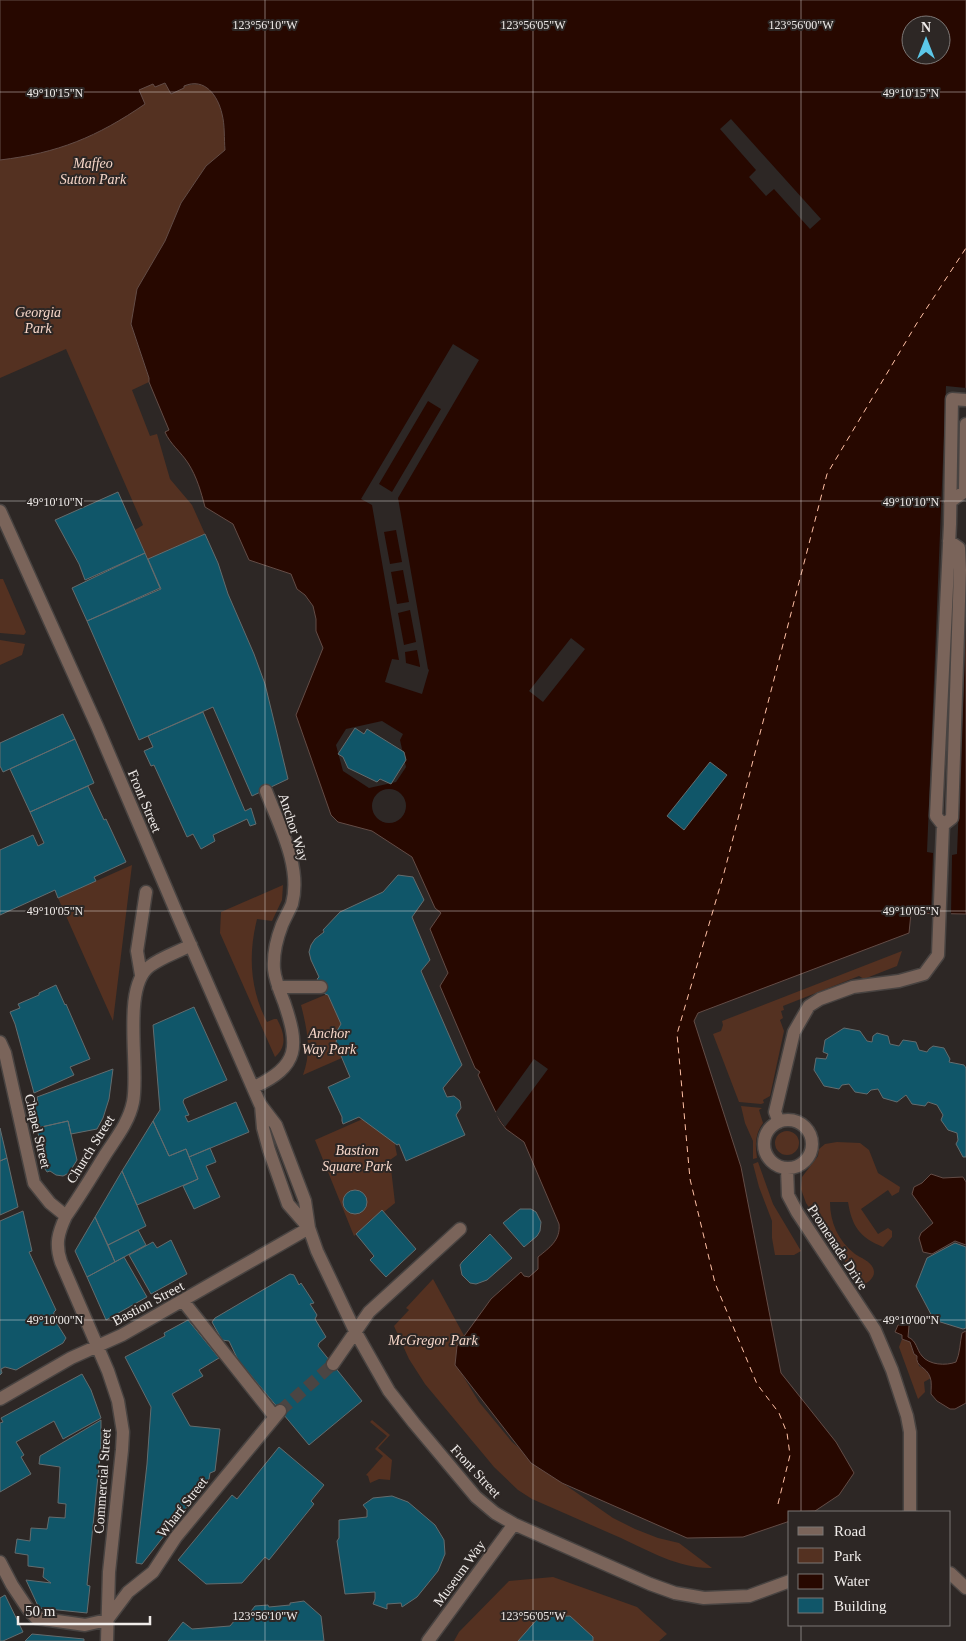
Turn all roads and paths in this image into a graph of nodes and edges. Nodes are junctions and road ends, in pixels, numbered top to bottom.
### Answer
1 (966, 400) edge
2 (966, 424) edge
3 (950, 502) junction
4 (0, 511) edge
5 (266, 791) dead end
6 (146, 892) dead end
7 (191, 946) junction
8 (141, 975) junction
9 (278, 987) junction
10 (321, 987) dead end
11 (0, 1042) edge
12 (254, 1088) junction
13 (779, 1122) junction
14 (787, 1168) junction
15 (66, 1216) junction
16 (309, 1228) junction
17 (460, 1230) dead end
18 (58, 1246) joint
19 (183, 1301) junction
20 (355, 1331) junction
21 (97, 1346) junction
22 (333, 1364) tunnel mouth
23 (0, 1398) edge
24 (910, 1511) edge
25 (514, 1524) junction
26 (0, 1562) edge
27 (951, 1574) edge
28 (788, 1582) edge
29 (966, 1588) edge
30 (107, 1620) junction
31 (107, 1641) edge
32 (428, 1641) edge

1 - 3 street
2 - 3 street
3 - 13 street
4 - 7 street, Front Street
5 - 9 street, Anchor Way
6 - 8 street, Church Street
7 - 8 street
7 - 12 street, Front Street
8 - 15 street, Church Street
9 - 10 street
9 - 12 street, Anchor Way
11 - 15 street, Chapel Street
12 - 16 street, Front Street
13 - 14 street
13 - 14 street
14 - 24 street, Promenade Drive
15 - 18 street, Church Street
16 - 19 street, Bastion Street
16 - 20 street, Front Street
17 - 20 street
18 - 21 street, Commercial Street
19 - 21 street, Bastion Street
19 - 30 street, Wharf Street
20 - 22 street
20 - 25 street, Front Street
21 - 23 street, Bastion Street
21 - 30 street, Commercial Street
25 - 28 street, Front Street
25 - 32 street, Museum Way
26 - 30 street
27 - 29 street
30 - 31 street, Commercial Street

